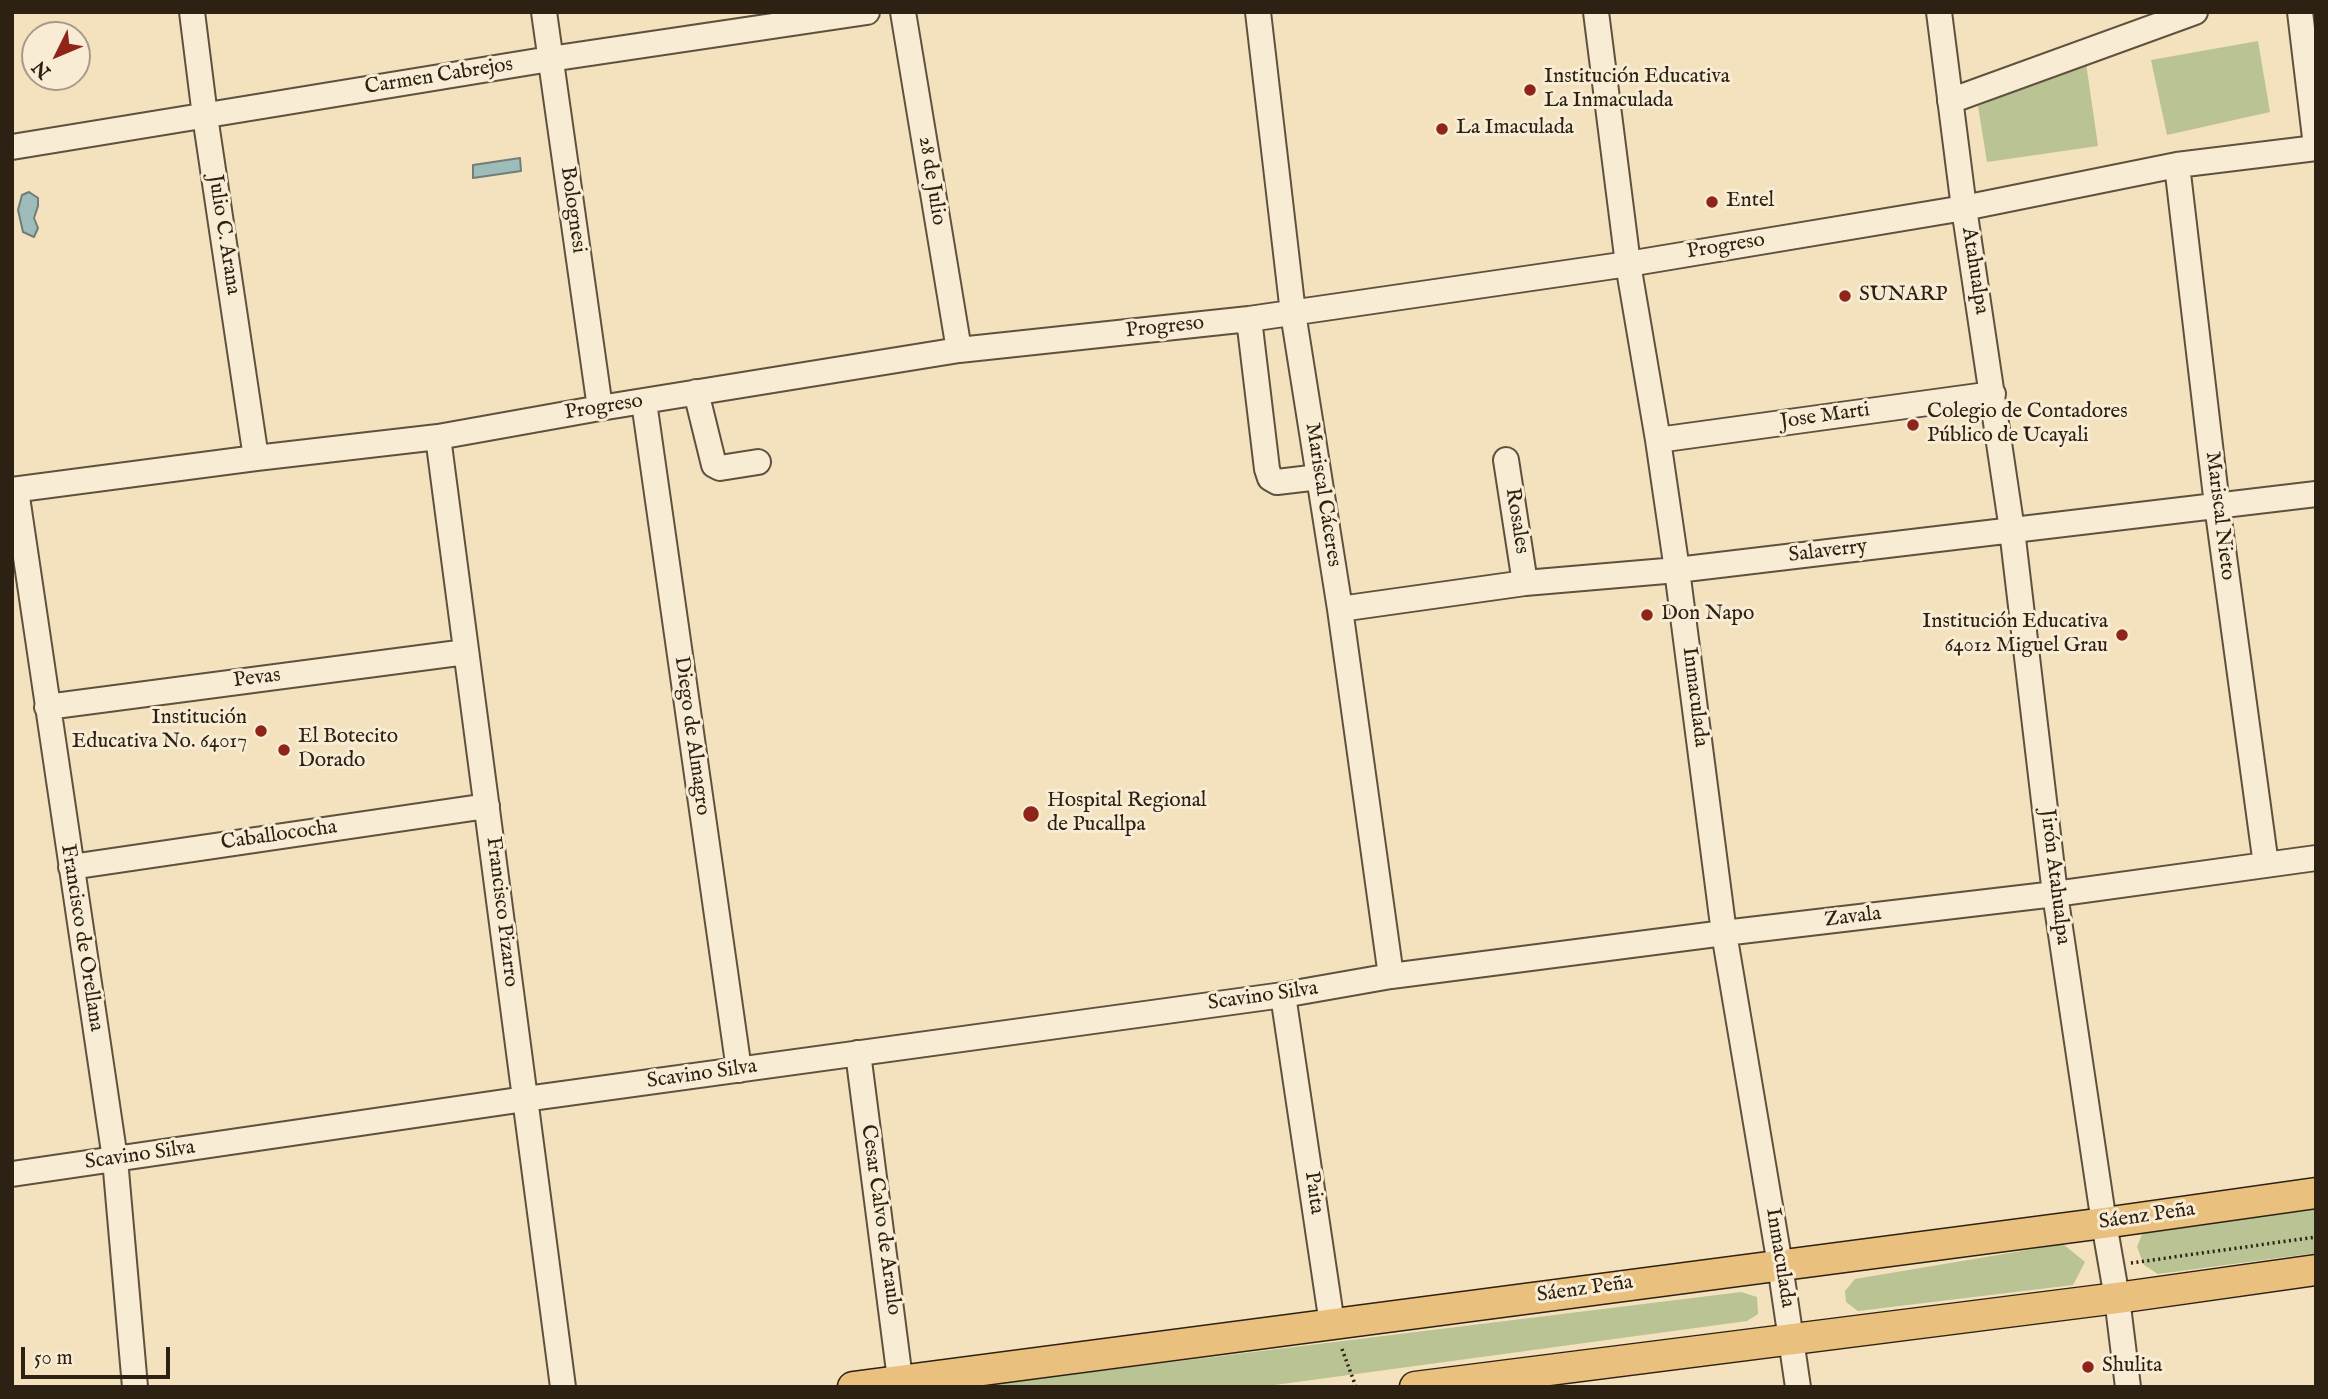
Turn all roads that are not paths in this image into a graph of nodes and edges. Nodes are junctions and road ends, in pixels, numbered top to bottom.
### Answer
1 (192, 12) edge
2 (544, 12) edge
3 (867, 12) edge
4 (903, 12) edge
5 (1258, 12) edge
6 (1596, 12) edge
7 (1939, 12) edge
8 (2195, 12) edge
9 (2300, 12) edge
10 (550, 59) junction
11 (1950, 101) junction
12 (205, 116) junction
13 (12, 147) edge
14 (2316, 147) edge
15 (2177, 165) junction
16 (1964, 208) junction
17 (1628, 264) junction
18 (1293, 313) junction
19 (1249, 319) junction
20 (959, 350) junction
21 (696, 392) junction
22 (1993, 394) junction
23 (644, 402) junction
24 (600, 408) junction
25 (438, 437) junction
26 (1658, 440) junction
27 (256, 458) junction
28 (1506, 460) dead end
29 (758, 462) dead end
30 (1319, 477) junction
31 (14, 490) edge
32 (2316, 494) edge
33 (2217, 505) junction
34 (2012, 530) junction
35 (1677, 570) junction
36 (1525, 583) junction
37 (1340, 610) junction
38 (466, 652) junction
39 (47, 707) junction
40 (487, 806) junction
41 (2316, 859) edge
42 (2266, 865) junction
43 (71, 867) junction
44 (2054, 894) junction
45 (1724, 933) junction
46 (1391, 976) junction
47 (1283, 995) junction
48 (858, 1053) junction
49 (739, 1070) junction
50 (525, 1099) junction
51 (115, 1159) junction
52 (12, 1174) edge
53 (2316, 1193) edge
54 (2104, 1223) junction
55 (1780, 1265) junction
56 (2316, 1270) edge
57 (2117, 1298) junction
58 (1332, 1324) junction
59 (1792, 1340) junction
60 (901, 1384) edge
61 (135, 1387) edge
62 (563, 1387) edge
63 (853, 1387) edge
64 (1415, 1387) edge
65 (1798, 1387) edge
66 (2128, 1387) edge

1 - 12 street, Julio C. Arana
2 - 10 street, Bolognesi
3 - 10 street, Carmen Cabrejos
4 - 20 street, 28 de Julio
5 - 18 street, Mariscal Cáceres
6 - 17 street, Inmaculada
7 - 11 street, Atahualpa
8 - 11 street
9 - 14 street
10 - 12 street, Carmen Cabrejos
10 - 24 street, Bolognesi
11 - 16 street, Atahualpa
12 - 13 street, Carmen Cabrejos
12 - 27 street, Julio C. Arana
14 - 15 street, Progreso
15 - 16 street, Progreso
15 - 33 street, Mariscal Nieto
16 - 17 street, Progreso
16 - 22 street, Atahualpa
17 - 18 street, Progreso
17 - 26 street, Inmaculada
18 - 19 street, Progreso
18 - 30 street, Mariscal Cáceres
19 - 20 street, Progreso
19 - 30 street
20 - 21 street, Progreso
21 - 23 street, Progreso
21 - 29 street
22 - 26 street, Jose Marti
22 - 34 street, Atahualpa
23 - 24 street, Progreso
23 - 49 street, Diego de Almagro
24 - 25 street, Progreso
25 - 27 street, Progreso
25 - 38 street, Francisco Pizarro
26 - 35 street, Inmaculada
27 - 31 street, Progreso
28 - 36 street, Rosales
30 - 37 street, Mariscal Cáceres
31 - 39 street, Francisco de Orellana
32 - 33 street, Salaverry
33 - 34 street, Salaverry
33 - 42 street, Mariscal Nieto
34 - 35 street, Salaverry
34 - 44 street, Jirón Atahualpa
35 - 36 street, Salaverry
35 - 45 street, Inmaculada
36 - 37 street, Salaverry
37 - 46 street, Mariscal Cáceres
38 - 39 street, Pevas
38 - 40 street, Francisco Pizarro
39 - 43 street, Francisco de Orellana
40 - 43 street, Caballococha
40 - 50 street, Francisco Pizarro
41 - 42 street, Zavala
42 - 44 street, Zavala
43 - 51 street, Francisco de Orellana
44 - 45 street, Zavala
44 - 54 street, Jirón Atahualpa
45 - 46 street, Zavala
45 - 55 street, Inmaculada
46 - 47 street, Scavino Silva
47 - 48 street, Scavino Silva
47 - 58 street, Paita
48 - 49 street, Scavino Silva
48 - 60 street, Cesar Calvo de Araulo
49 - 50 street, Scavino Silva
50 - 51 street, Scavino Silva
50 - 62 street, Francisco Pizarro
51 - 52 street, Scavino Silva
51 - 61 street, Francisco de Orellana
53 - 54 main road, Sáenz Peña
54 - 55 main road, Sáenz Peña
54 - 57 street, Jirón Atahualpa
55 - 58 main road, Sáenz Peña
55 - 59 street, Inmaculada
56 - 57 main road
57 - 59 main road
57 - 66 street, Jirón Atahualpa
58 - 60 main road, Sáenz Peña
59 - 64 main road
59 - 65 street, Inmaculada
60 - 63 main road, Sáenz Peña

